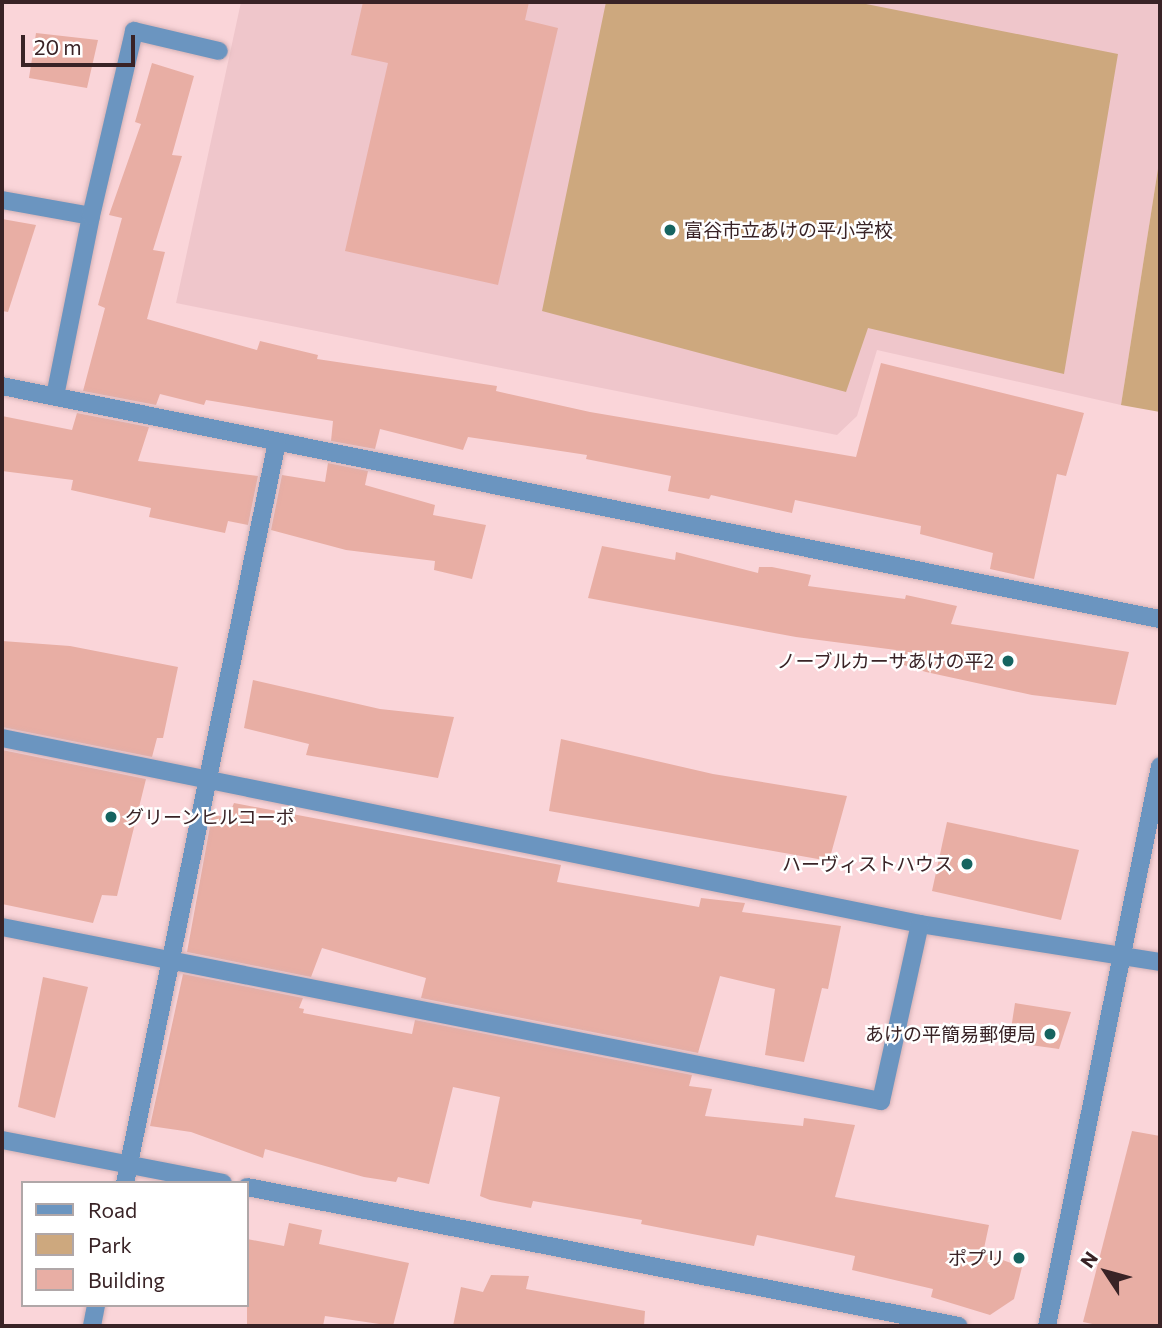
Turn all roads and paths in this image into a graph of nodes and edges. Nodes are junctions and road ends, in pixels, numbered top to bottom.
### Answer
1 (219, 51) dead end
2 (2, 200) edge
3 (91, 216) junction
4 (2, 386) edge
5 (55, 396) junction
6 (277, 442) junction
7 (1160, 619) edge
8 (2, 738) edge
9 (1160, 766) edge
10 (205, 779) junction
11 (920, 924) junction
12 (2, 927) edge
13 (1125, 954) junction
14 (168, 960) junction
15 (1160, 962) edge
16 (2, 1140) edge
17 (129, 1164) junction
18 (125, 1181) edge
19 (213, 1181) edge
20 (248, 1187) edge
21 (96, 1307) edge
22 (92, 1326) edge
23 (959, 1326) edge
24 (1047, 1326) edge

1 - 3 street
2 - 3 street
3 - 5 street
4 - 5 street
5 - 6 street
6 - 7 street
6 - 10 street
8 - 10 street
9 - 13 street
10 - 11 street
10 - 14 street
11 - 13 street
11 - 14 street
12 - 14 street
13 - 15 street
13 - 24 street
14 - 17 street
16 - 17 street
17 - 18 street
17 - 19 street
20 - 23 street
21 - 22 street

